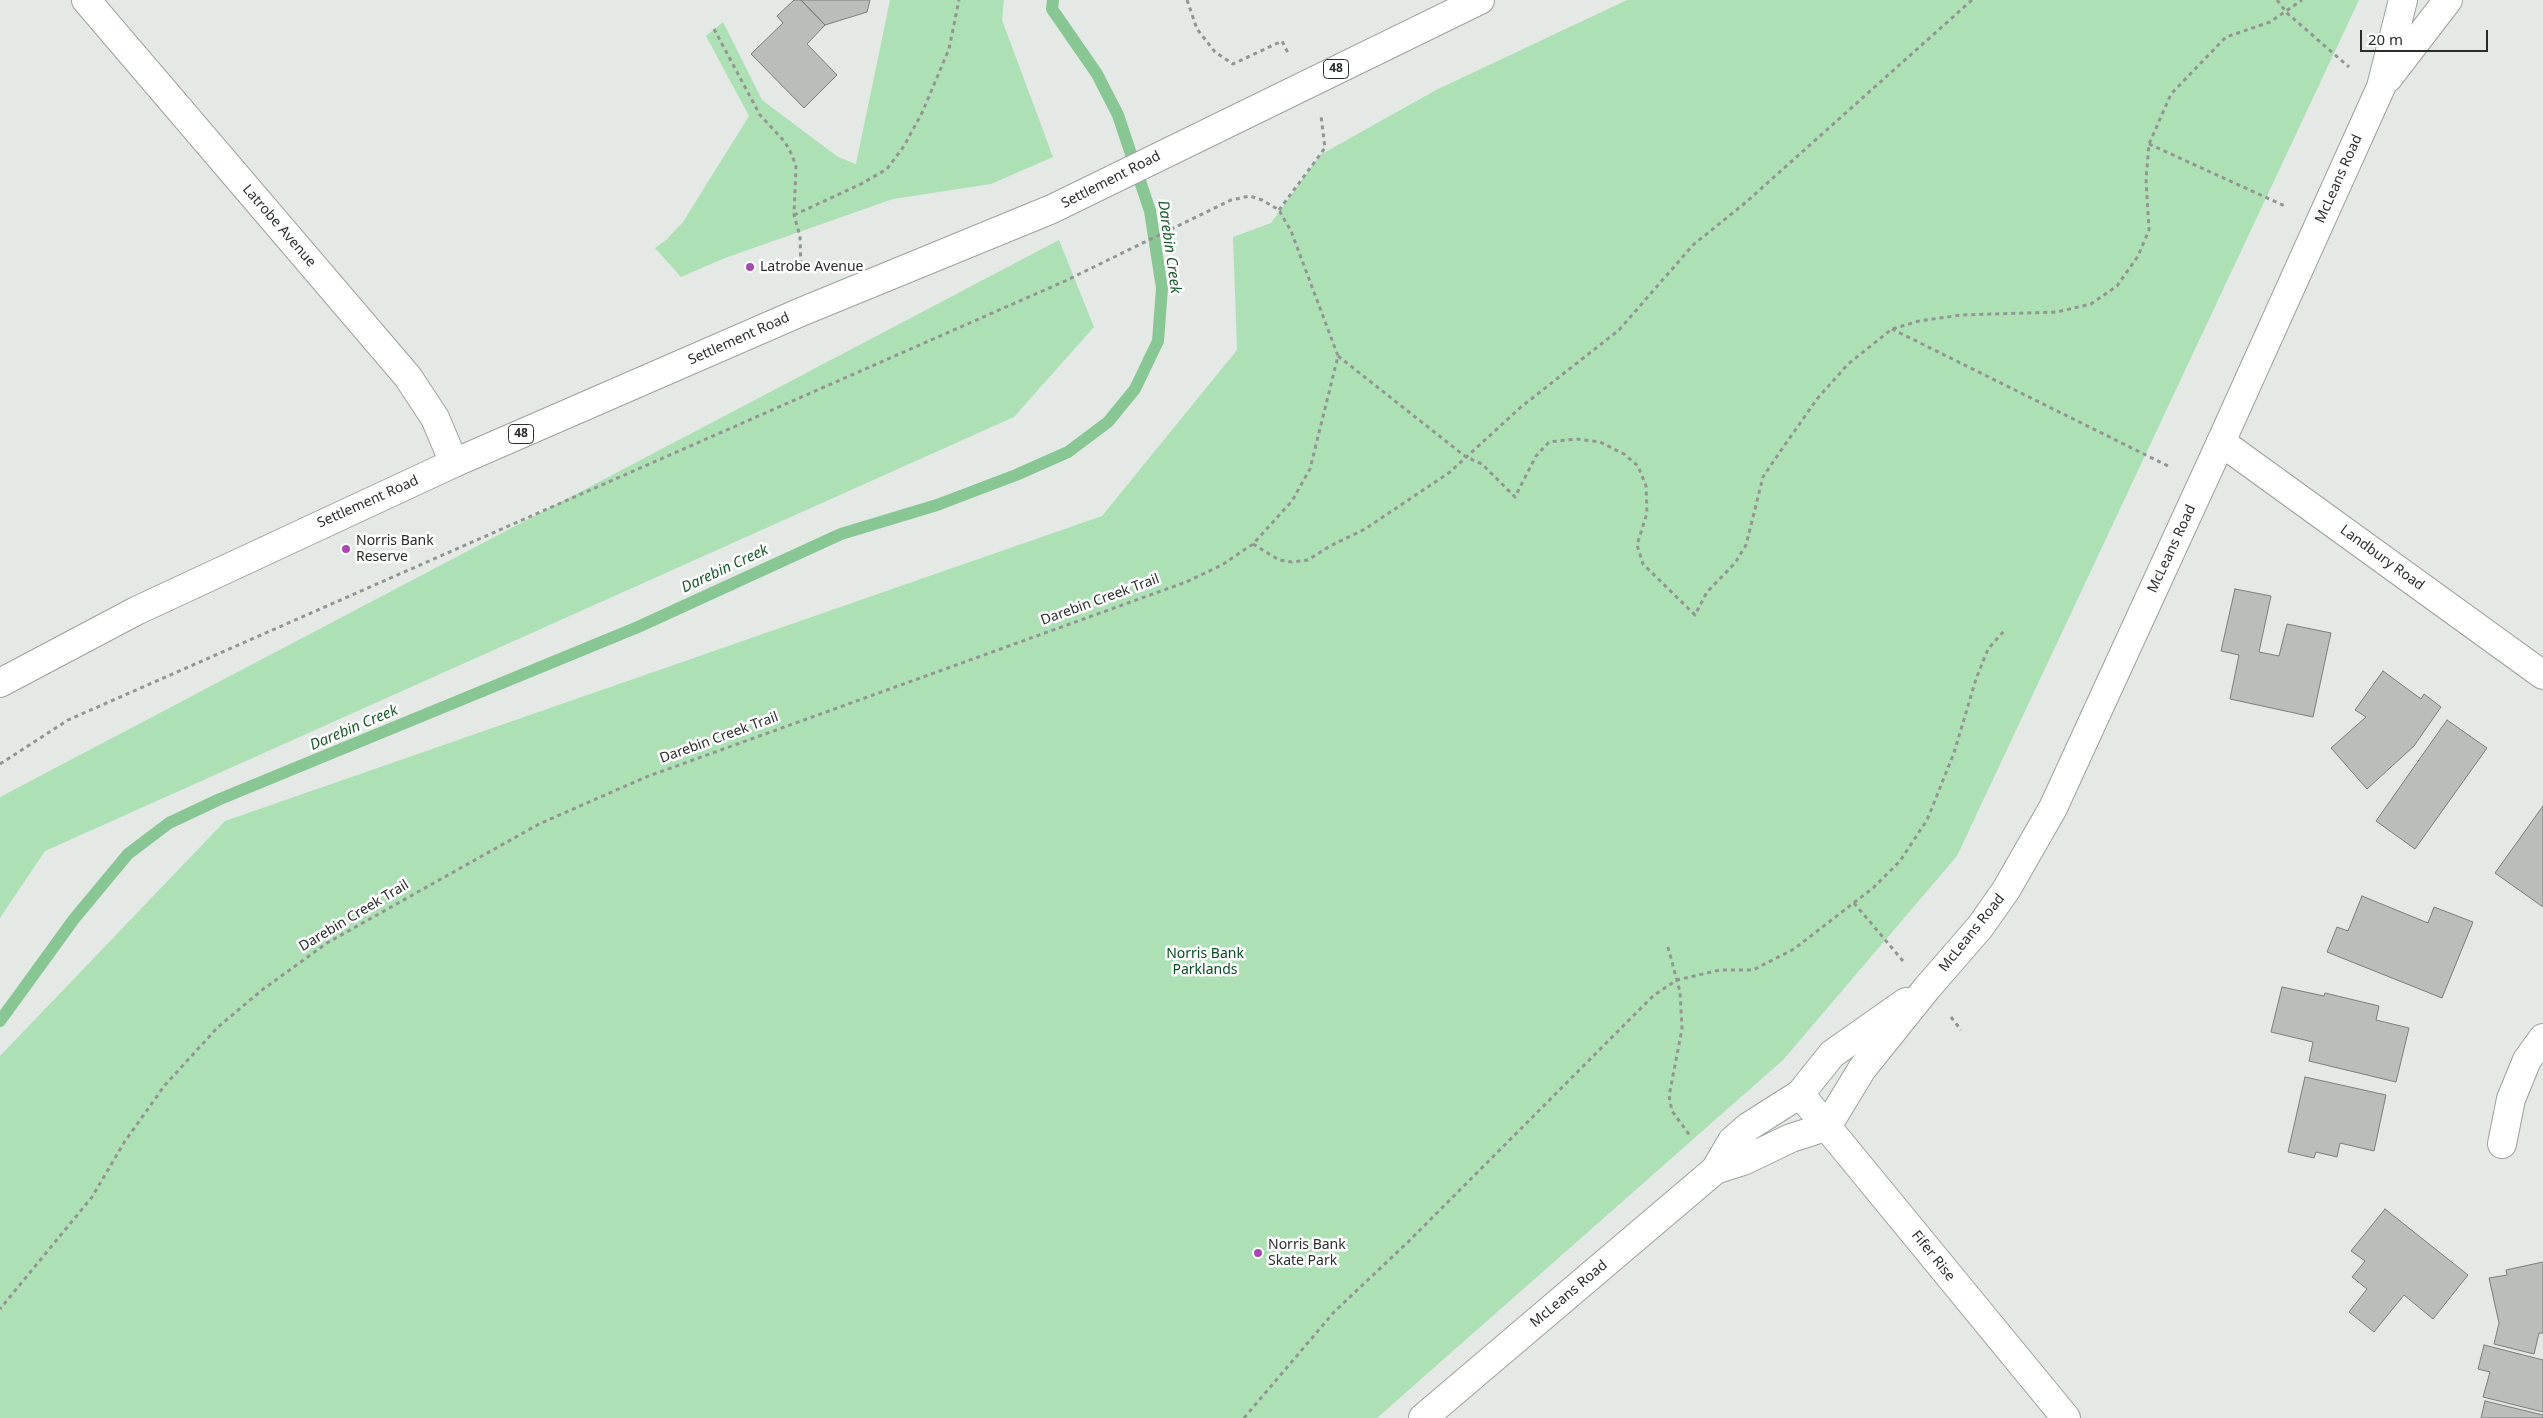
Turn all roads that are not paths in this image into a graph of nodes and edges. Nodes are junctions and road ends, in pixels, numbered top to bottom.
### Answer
1 (86, 0) edge
2 (1480, 0) edge
3 (2403, 0) edge
4 (2448, 0) edge
5 (2381, 87) junction
6 (2222, 442) junction
7 (454, 463) junction
8 (2543, 675) edge
9 (0, 683) edge
10 (1927, 988) junction
11 (2543, 1038) edge
12 (1800, 1094) junction
13 (1825, 1124) junction
14 (2502, 1144) dead end
15 (1715, 1170) junction
16 (1423, 1418) edge
17 (2066, 1418) edge

1 - 7 street, Latrobe Avenue
2 - 7 street, Settlement Road / 48
3 - 5 street, McLeans Road
4 - 5 street, McLeans Road
5 - 6 street, McLeans Road
6 - 8 street, Landbury Road
6 - 10 street, McLeans Road
7 - 9 street, Settlement Road / 48
10 - 12 street, McLeans Road
10 - 13 street, McLeans Road
11 - 14 street
12 - 13 street, Fifer Rise
12 - 15 street, McLeans Road
13 - 15 street, McLeans Road
13 - 17 street, Fifer Rise
15 - 16 street, McLeans Road

